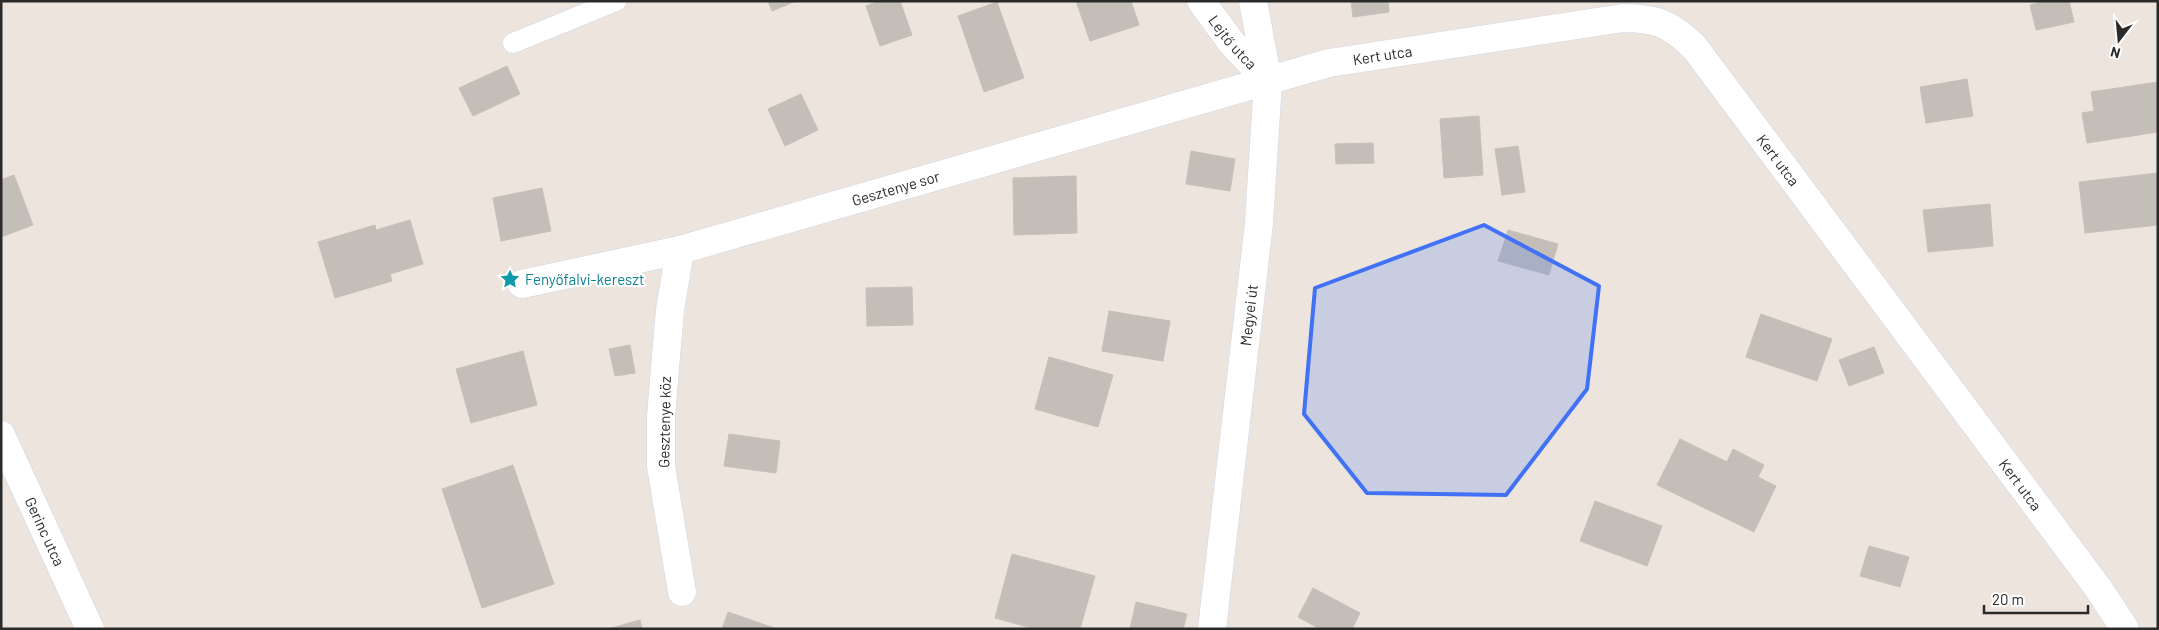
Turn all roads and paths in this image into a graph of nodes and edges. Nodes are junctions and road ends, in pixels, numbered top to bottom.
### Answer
1 (616, 1) edge
2 (1201, 1) edge
3 (1253, 1) edge
4 (513, 43) dead end
5 (1268, 81) junction
6 (680, 250) junction
7 (522, 284) dead end
8 (1, 435) edge
9 (682, 592) dead end
10 (90, 629) edge
11 (1212, 629) edge
12 (2125, 629) edge

1 - 4 lane
2 - 5 street, Lejtő utca
3 - 5 street, Megyei út
5 - 6 street, Gesztenye sor
5 - 11 street, Megyei út
5 - 12 street, Kert utca
6 - 7 street, Gesztenye sor
6 - 9 street, Gesztenye köz
8 - 10 street, Gerinc utca

